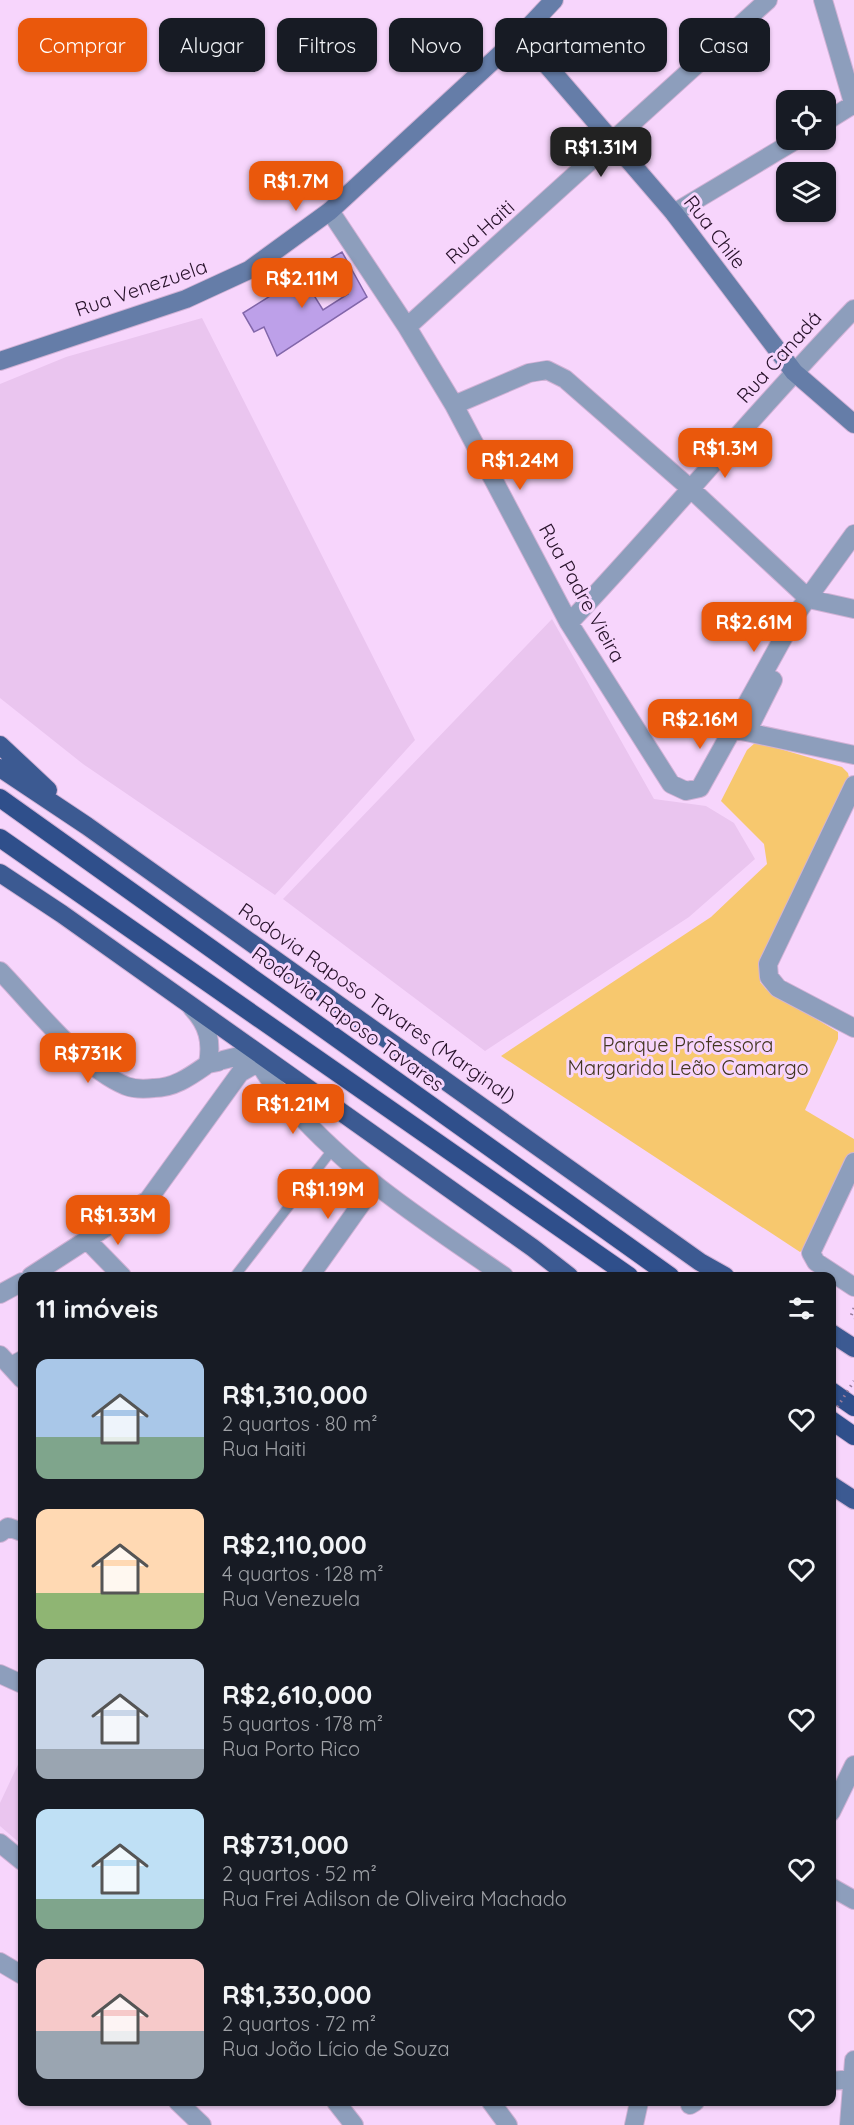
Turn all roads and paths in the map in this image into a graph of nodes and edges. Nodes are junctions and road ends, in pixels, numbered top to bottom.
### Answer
1 (554, 0) edge
2 (768, 0) edge
3 (823, 0) edge
4 (537, 18) edge
5 (495, 58) edge
6 (553, 72) edge
7 (854, 105) edge
8 (836, 116) edge
9 (614, 143) junction
10 (779, 150) edge
11 (330, 211) junction
12 (674, 213) junction
13 (854, 309) edge
14 (407, 327) junction
15 (0, 361) edge
16 (794, 372) junction
17 (454, 405) junction
18 (854, 424) edge
19 (692, 490) junction
20 (854, 534) edge
21 (809, 599) junction
22 (854, 609) edge
23 (569, 623) junction
24 (740, 731) junction
25 (0, 745) edge
26 (854, 755) edge
27 (0, 768) edge
28 (854, 785) edge
29 (0, 798) edge
30 (87, 826) junction
31 (0, 838) edge
32 (0, 873) edge
33 (0, 971) edge
34 (187, 1003) junction
35 (854, 1028) edge
36 (262, 1059) junction
37 (216, 1062) junction
38 (240, 1073) junction
39 (333, 1149) junction
40 (854, 1162) edge
41 (374, 1186) junction
42 (87, 1240) junction
43 (37, 1272) edge
44 (118, 1272) edge
45 (238, 1272) edge
46 (315, 1272) edge
47 (498, 1272) edge
48 (564, 1272) edge
49 (623, 1272) edge
50 (664, 1272) edge
51 (718, 1272) edge
52 (831, 1272) edge
53 (836, 1275) edge
54 (18, 1284) edge
55 (854, 1287) edge
56 (0, 1294) edge
57 (854, 1308) edge
58 (854, 1318) edge
59 (836, 1336) edge
60 (854, 1348) edge
61 (10, 1358) edge
62 (18, 1371) edge
63 (854, 1381) edge
64 (836, 1394) edge
65 (854, 1407) edge
66 (836, 1410) edge
67 (836, 1422) edge
68 (854, 1436) edge
69 (836, 1488) edge
70 (854, 1500) edge
71 (0, 1674) edge
72 (18, 1682) edge
73 (854, 1765) edge
74 (836, 1802) edge
75 (0, 1843) edge
76 (18, 1858) edge
77 (836, 1890) edge
78 (854, 1900) edge
79 (0, 1962) edge
80 (18, 1972) edge
81 (854, 2060) edge
82 (852, 2079) junction
83 (836, 2081) edge
84 (182, 2106) edge
85 (339, 2106) edge
86 (494, 2106) edge
87 (638, 2106) edge
88 (202, 2125) edge
89 (354, 2125) edge
90 (508, 2125) edge
91 (634, 2125) edge
92 (849, 2125) edge

1 - 4 main road, Rua Venezuela
2 - 9 street, Rua Haiti
3 - 7 street
5 - 11 main road, Rua Venezuela
6 - 9 main road, Rua Chile
7 - 8 street
9 - 12 main road, Rua Chile
9 - 14 street, Rua Haiti
10 - 12 street
11 - 14 street, Rua Padre Vieira
11 - 15 main road, Rua Venezuela
12 - 16 main road, Rua Chile
13 - 16 street, Rua Canadá
14 - 17 street, Rua Padre Vieira
16 - 18 main road, Rua Chile
16 - 19 street, Rua Canadá
17 - 19 street
17 - 23 street, Rua Padre Vieira
19 - 21 street
19 - 23 street, Rua Canadá
20 - 21 street
21 - 22 street
21 - 24 street
23 - 24 street, Rua Padre Vieira
24 - 26 street
25 - 30 highway
27 - 30 highway, Rodovia Raposo Tavares (Marginal)
28 - 35 street
29 - 50 highway, Rodovia Raposo Tavares
30 - 51 highway, Rodovia Raposo Tavares (Marginal)
31 - 49 highway
32 - 34 highway
33 - 37 street
34 - 36 highway
34 - 37 street
36 - 37 street
36 - 38 street
36 - 39 street
36 - 48 highway
37 - 38 street
38 - 42 street
39 - 41 street
39 - 45 lane
40 - 52 street
41 - 46 street
41 - 47 street
42 - 43 street
42 - 44 street
53 - 55 street
54 - 56 street
57 - 58 path
59 - 60 highway
61 - 62 street
63 - 66 path, bridge
64 - 65 highway
67 - 68 highway
69 - 70 highway
71 - 72 street
73 - 74 street
75 - 76 street
77 - 78 street
79 - 80 street
81 - 82 street
82 - 83 street
82 - 92 street
84 - 88 street
85 - 89 street
86 - 90 street
87 - 91 street

